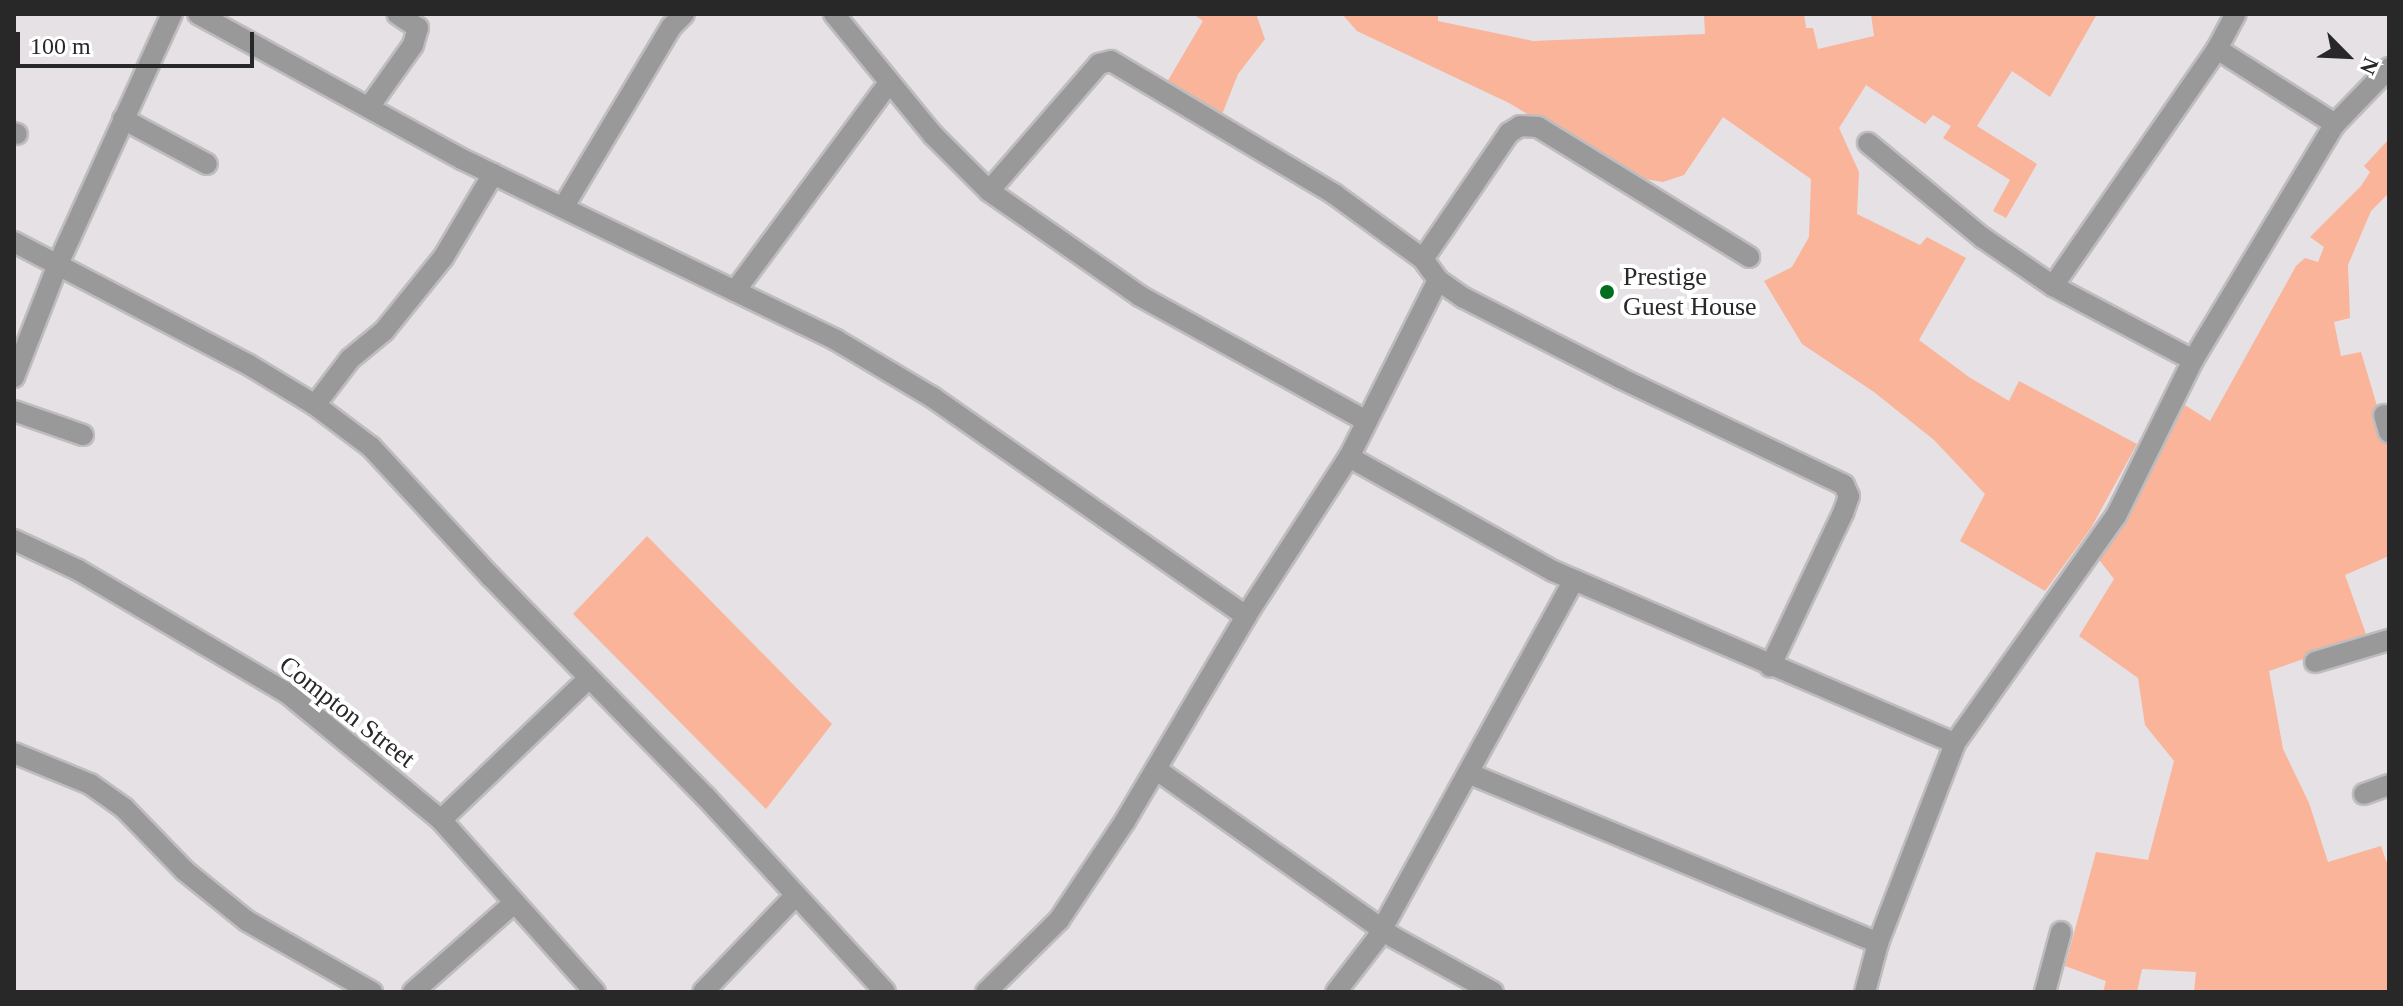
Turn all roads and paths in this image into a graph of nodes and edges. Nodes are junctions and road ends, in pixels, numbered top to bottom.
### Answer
1 (172, 14) edge
2 (198, 14) edge
3 (397, 14) edge
4 (834, 14) edge
5 (2236, 14) edge
6 (672, 18) edge
7 (2217, 49) junction
8 (2389, 68) edge
9 (889, 83) junction
10 (369, 107) junction
11 (123, 119) junction
12 (2335, 124) junction
13 (1868, 143) dead end
14 (207, 164) dead end
15 (493, 174) junction
16 (989, 191) junction
17 (564, 206) junction
18 (14, 242) edge
19 (1749, 257) dead end
20 (1423, 259) junction
21 (58, 264) junction
22 (1438, 280) junction
23 (2053, 286) junction
24 (735, 291) junction
25 (2193, 360) junction
26 (14, 377) edge
27 (315, 405) junction
28 (14, 411) edge
29 (1366, 421) junction
30 (83, 435) dead end
31 (1349, 457) junction
32 (14, 540) edge
33 (1574, 580) junction
34 (1246, 616) junction
35 (2389, 640) edge
36 (2315, 662) dead end
37 (1770, 667) junction
38 (589, 678) junction
39 (1955, 743) junction
40 (14, 753) edge
41 (1157, 770) junction
42 (1468, 773) junction
43 (2389, 785) edge
44 (2364, 794) dead end
45 (441, 820) junction
46 (795, 896) junction
47 (514, 903) junction
48 (1382, 928) junction
49 (2061, 932) dead end
50 (1878, 943) junction
51 (887, 989) edge
52 (372, 992) edge
53 (413, 992) edge
54 (595, 992) edge
55 (703, 992) edge
56 (986, 992) edge
57 (1336, 992) edge
58 (1493, 992) edge
59 (1865, 992) edge
60 (2045, 992) edge

1 - 11 street
2 - 10 street
3 - 10 street
4 - 9 street
5 - 7 street
6 - 17 street
7 - 12 street
7 - 23 street
8 - 12 street
9 - 16 street
9 - 24 street
10 - 15 street
11 - 14 street
11 - 21 street
12 - 25 street
13 - 23 street
15 - 17 street
15 - 27 street
16 - 20 street
16 - 29 street
17 - 24 street
18 - 21 street
19 - 20 street
20 - 22 street
21 - 26 street
21 - 27 street
22 - 29 street
22 - 37 street
23 - 25 street
24 - 34 street
25 - 39 street
27 - 38 street
28 - 30 street
29 - 31 street
31 - 33 street
31 - 34 street
32 - 45 street, Compton Street
33 - 37 street
33 - 42 street
34 - 41 street
35 - 36 street
37 - 39 street
38 - 45 street
38 - 46 street
39 - 50 street
40 - 52 street
41 - 48 street
41 - 56 street
42 - 48 street
42 - 50 street
43 - 44 street
45 - 47 street, Compton Street
46 - 51 street
46 - 55 street
47 - 53 street
47 - 54 street, Compton Street
48 - 57 street
48 - 58 street
49 - 60 street
50 - 59 street

